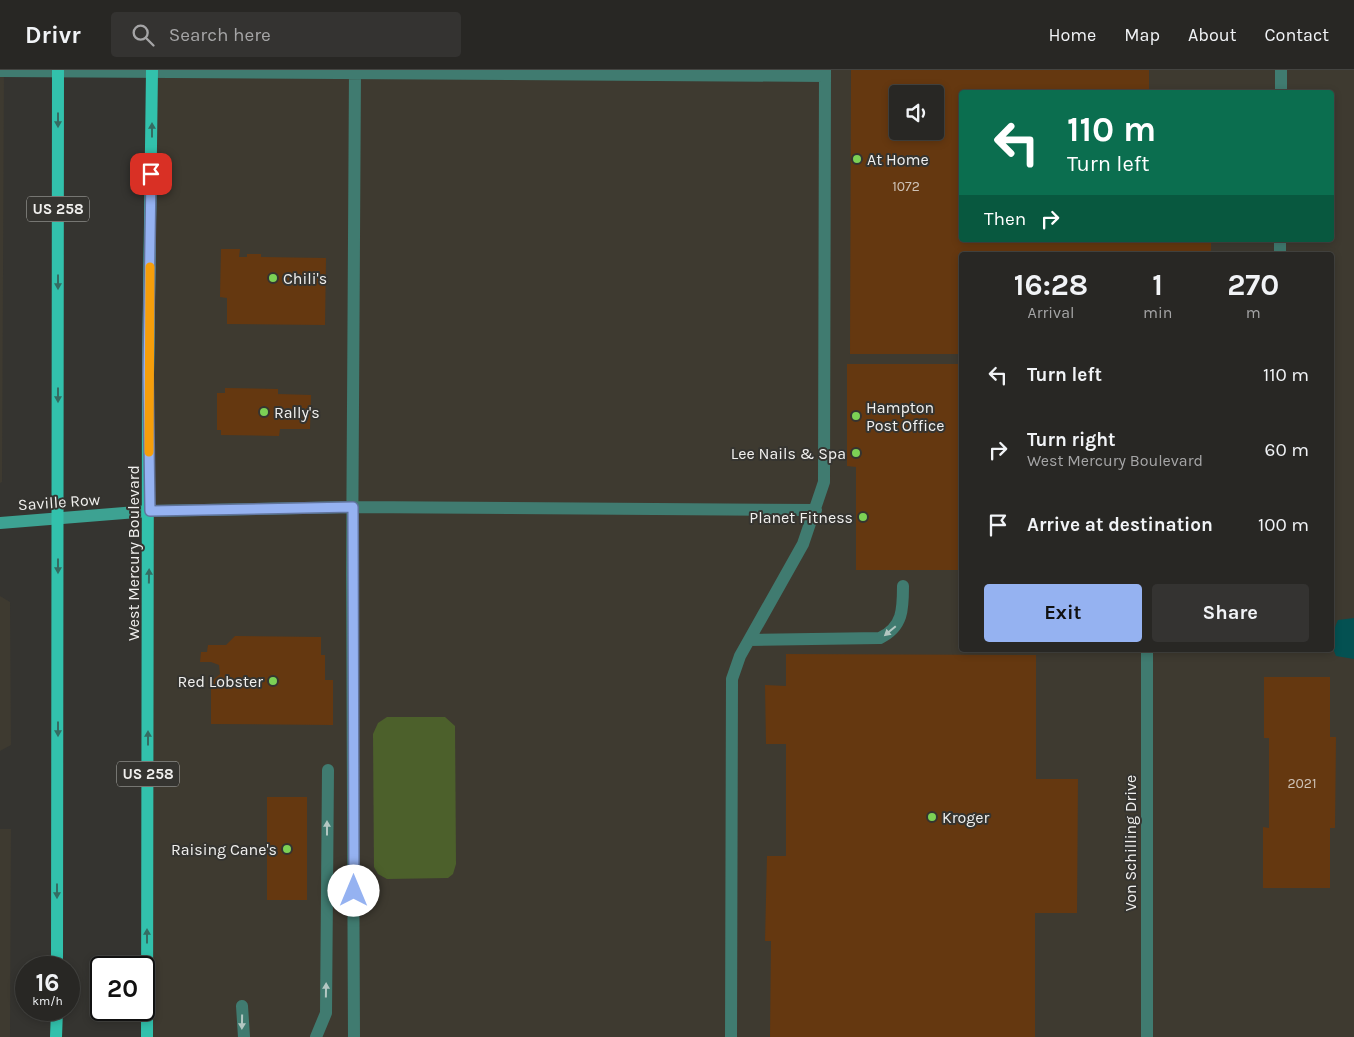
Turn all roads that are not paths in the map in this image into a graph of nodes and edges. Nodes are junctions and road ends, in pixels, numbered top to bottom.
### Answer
1 (58, 70) edge
2 (1281, 70) edge
3 (0, 71) edge
4 (152, 71) edge
5 (355, 72) edge
6 (825, 73) edge
7 (1281, 90) edge
8 (353, 507) junction
9 (816, 510) junction
10 (150, 511) junction
11 (58, 517) junction
12 (0, 523) edge
13 (903, 586) dead end
14 (750, 640) junction
15 (1147, 652) edge
16 (328, 770) dead end
17 (57, 956) edge
18 (242, 1006) dead end
19 (57, 1021) edge
20 (56, 1037) edge
21 (147, 1037) edge
22 (244, 1037) edge
23 (316, 1037) edge
24 (354, 1037) edge
25 (731, 1037) edge
26 (1147, 1037) edge

1 - 3 street
1 - 4 street
1 -> 11 main road, US 258
2 - 7 street
4 - 5 street
10 -> 4 main road, West Mercury Boulevard / US 258
5 - 6 street
5 - 8 street
6 - 9 street
8 - 9 street
8 - 10 street
8 - 24 street
9 - 14 street
10 - 11 street, Saville Row
21 -> 10 main road, West Mercury Boulevard / US 258
11 - 12 street, Saville Row
11 -> 17 main road, US 258
13 -> 14 street
14 - 25 street
15 - 26 street, Von Schilling Drive
23 -> 16 street
18 -> 22 street
19 - 20 main road

